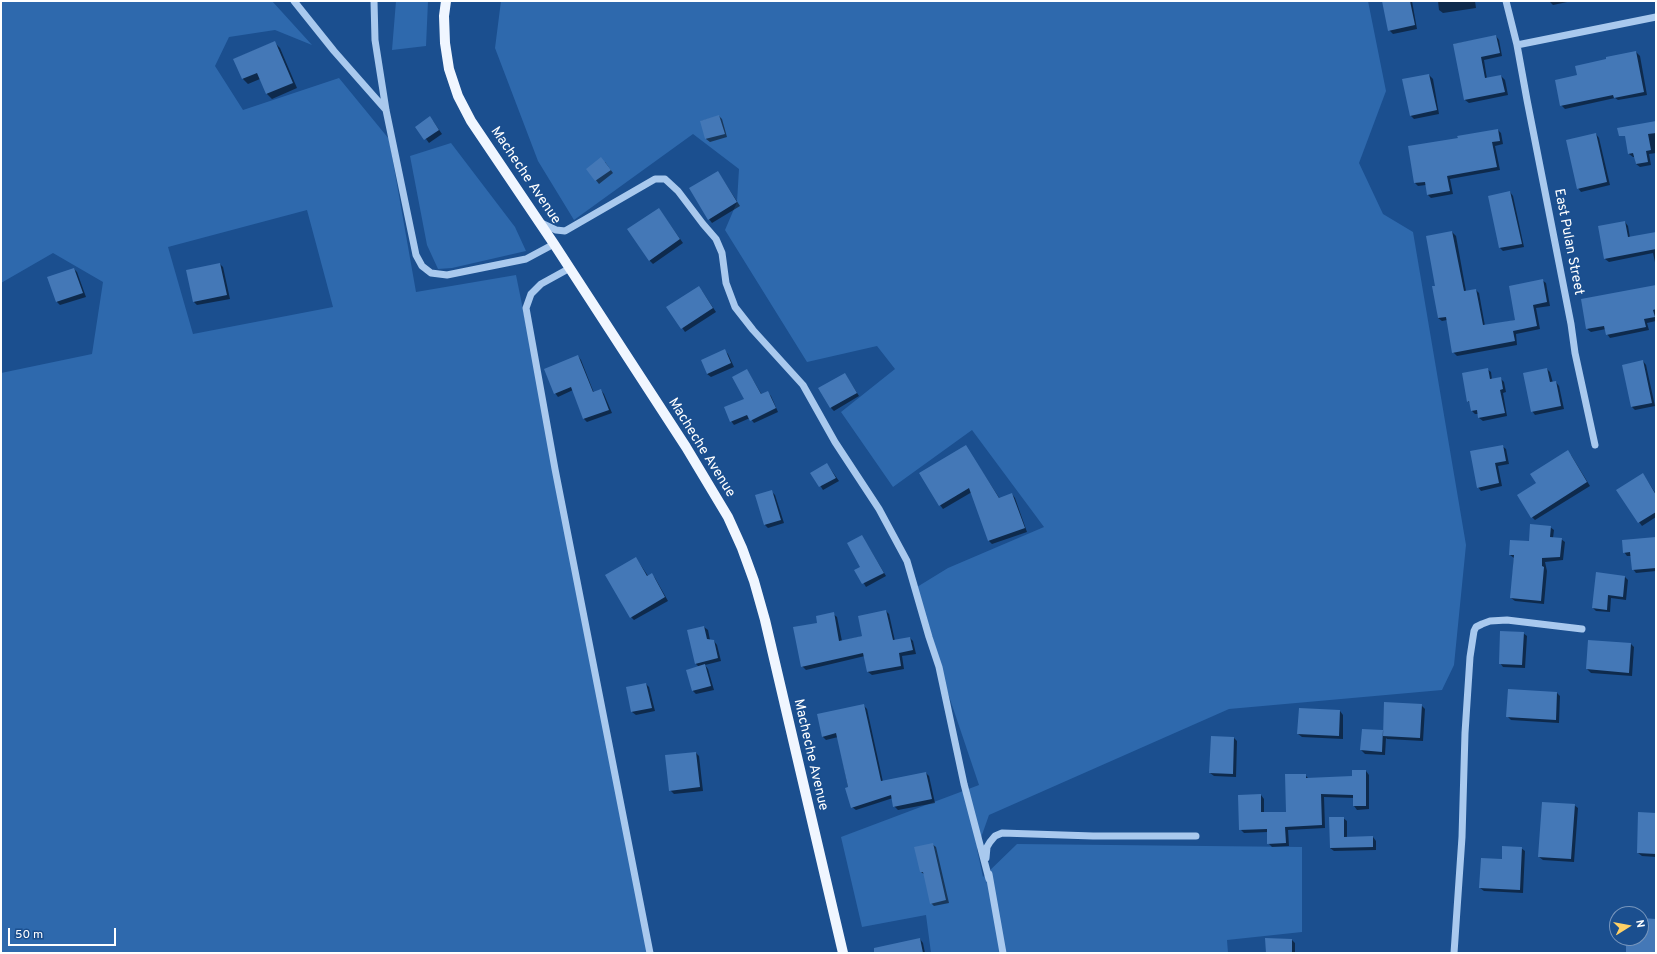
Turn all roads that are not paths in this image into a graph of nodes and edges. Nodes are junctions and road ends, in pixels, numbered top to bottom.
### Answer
1 (294, 1) edge
2 (374, 1) edge
3 (446, 1) edge
4 (1506, 1) edge
5 (1656, 17) edge
6 (1517, 45) junction
7 (386, 110) junction
8 (539, 222) junction
9 (554, 244) junction
10 (570, 268) junction
11 (1595, 445) dead end
12 (1582, 629) dead end
13 (1196, 836) dead end
14 (989, 879) junction
15 (650, 953) edge
16 (843, 953) edge
17 (1003, 953) edge
18 (1454, 953) edge

1 - 7 street
2 - 7 street
3 - 8 main road, Macheche Avenue
4 - 6 street, East Pulan Street
5 - 6 street
6 - 11 street, East Pulan Street
7 - 9 street
8 - 9 main road, Macheche Avenue
8 - 14 street
9 - 10 main road, Macheche Avenue
10 - 15 street
10 - 16 main road, Macheche Avenue
12 - 18 street
13 - 14 street
14 - 17 street

